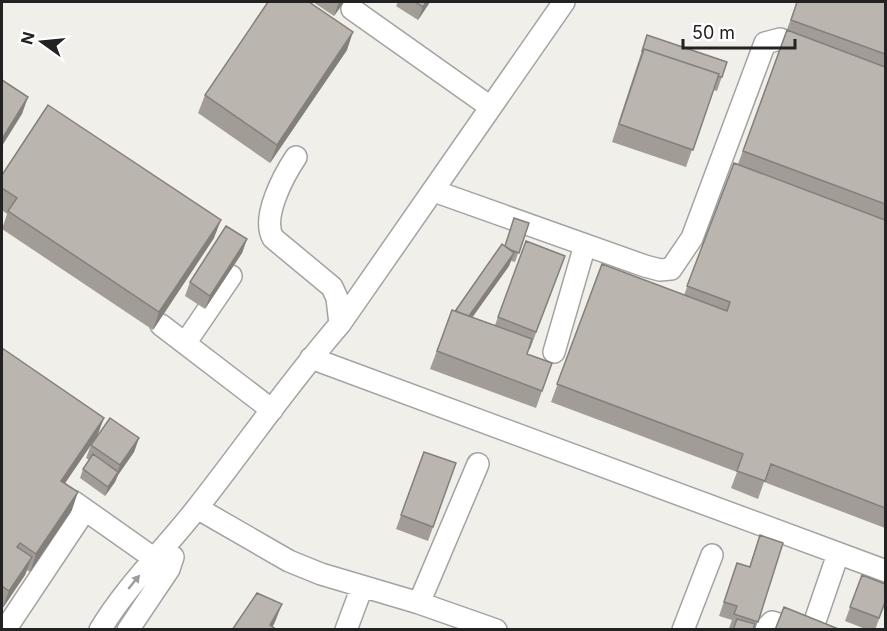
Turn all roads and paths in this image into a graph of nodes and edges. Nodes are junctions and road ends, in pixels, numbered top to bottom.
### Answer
1 (564, 2) edge
2 (349, 11) edge
3 (822, 55) edge
4 (489, 106) junction
5 (296, 157) dead end
6 (717, 173) junction
7 (740, 181) edge
8 (434, 191) junction
9 (585, 245) junction
10 (231, 276) edge
11 (340, 324) junction
12 (161, 325) edge
13 (186, 342) junction
14 (554, 352) dead end
15 (311, 358) junction
16 (272, 410) junction
17 (478, 464) dead end
18 (60, 491) edge
19 (85, 510) junction
20 (191, 517) junction
21 (838, 554) junction
22 (712, 555) dead end
23 (161, 564) junction
24 (885, 571) edge
25 (362, 587) junction
26 (418, 603) junction
27 (4, 630) edge
28 (100, 630) edge
29 (128, 630) edge
30 (346, 630) edge
31 (496, 630) edge
32 (683, 630) edge
33 (764, 630) edge
34 (796, 630) edge
35 (812, 630) edge

1 - 4 street
2 - 4 street
3 - 6 street
4 - 8 street
5 - 11 street
6 - 7 street
6 - 9 street
8 - 9 street
8 - 11 street
9 - 14 street
10 - 13 street
11 - 15 street
12 - 13 street
13 - 16 street
15 - 16 street
15 - 21 street
16 - 20 street
17 - 26 street
18 - 19 street
19 - 23 street
19 - 27 street
20 - 23 street
20 - 25 street
21 - 24 street
21 - 35 street
22 - 32 street
28 -> 23 street
23 - 29 street
25 - 26 street
25 - 30 street
26 - 31 street
33 - 34 street

